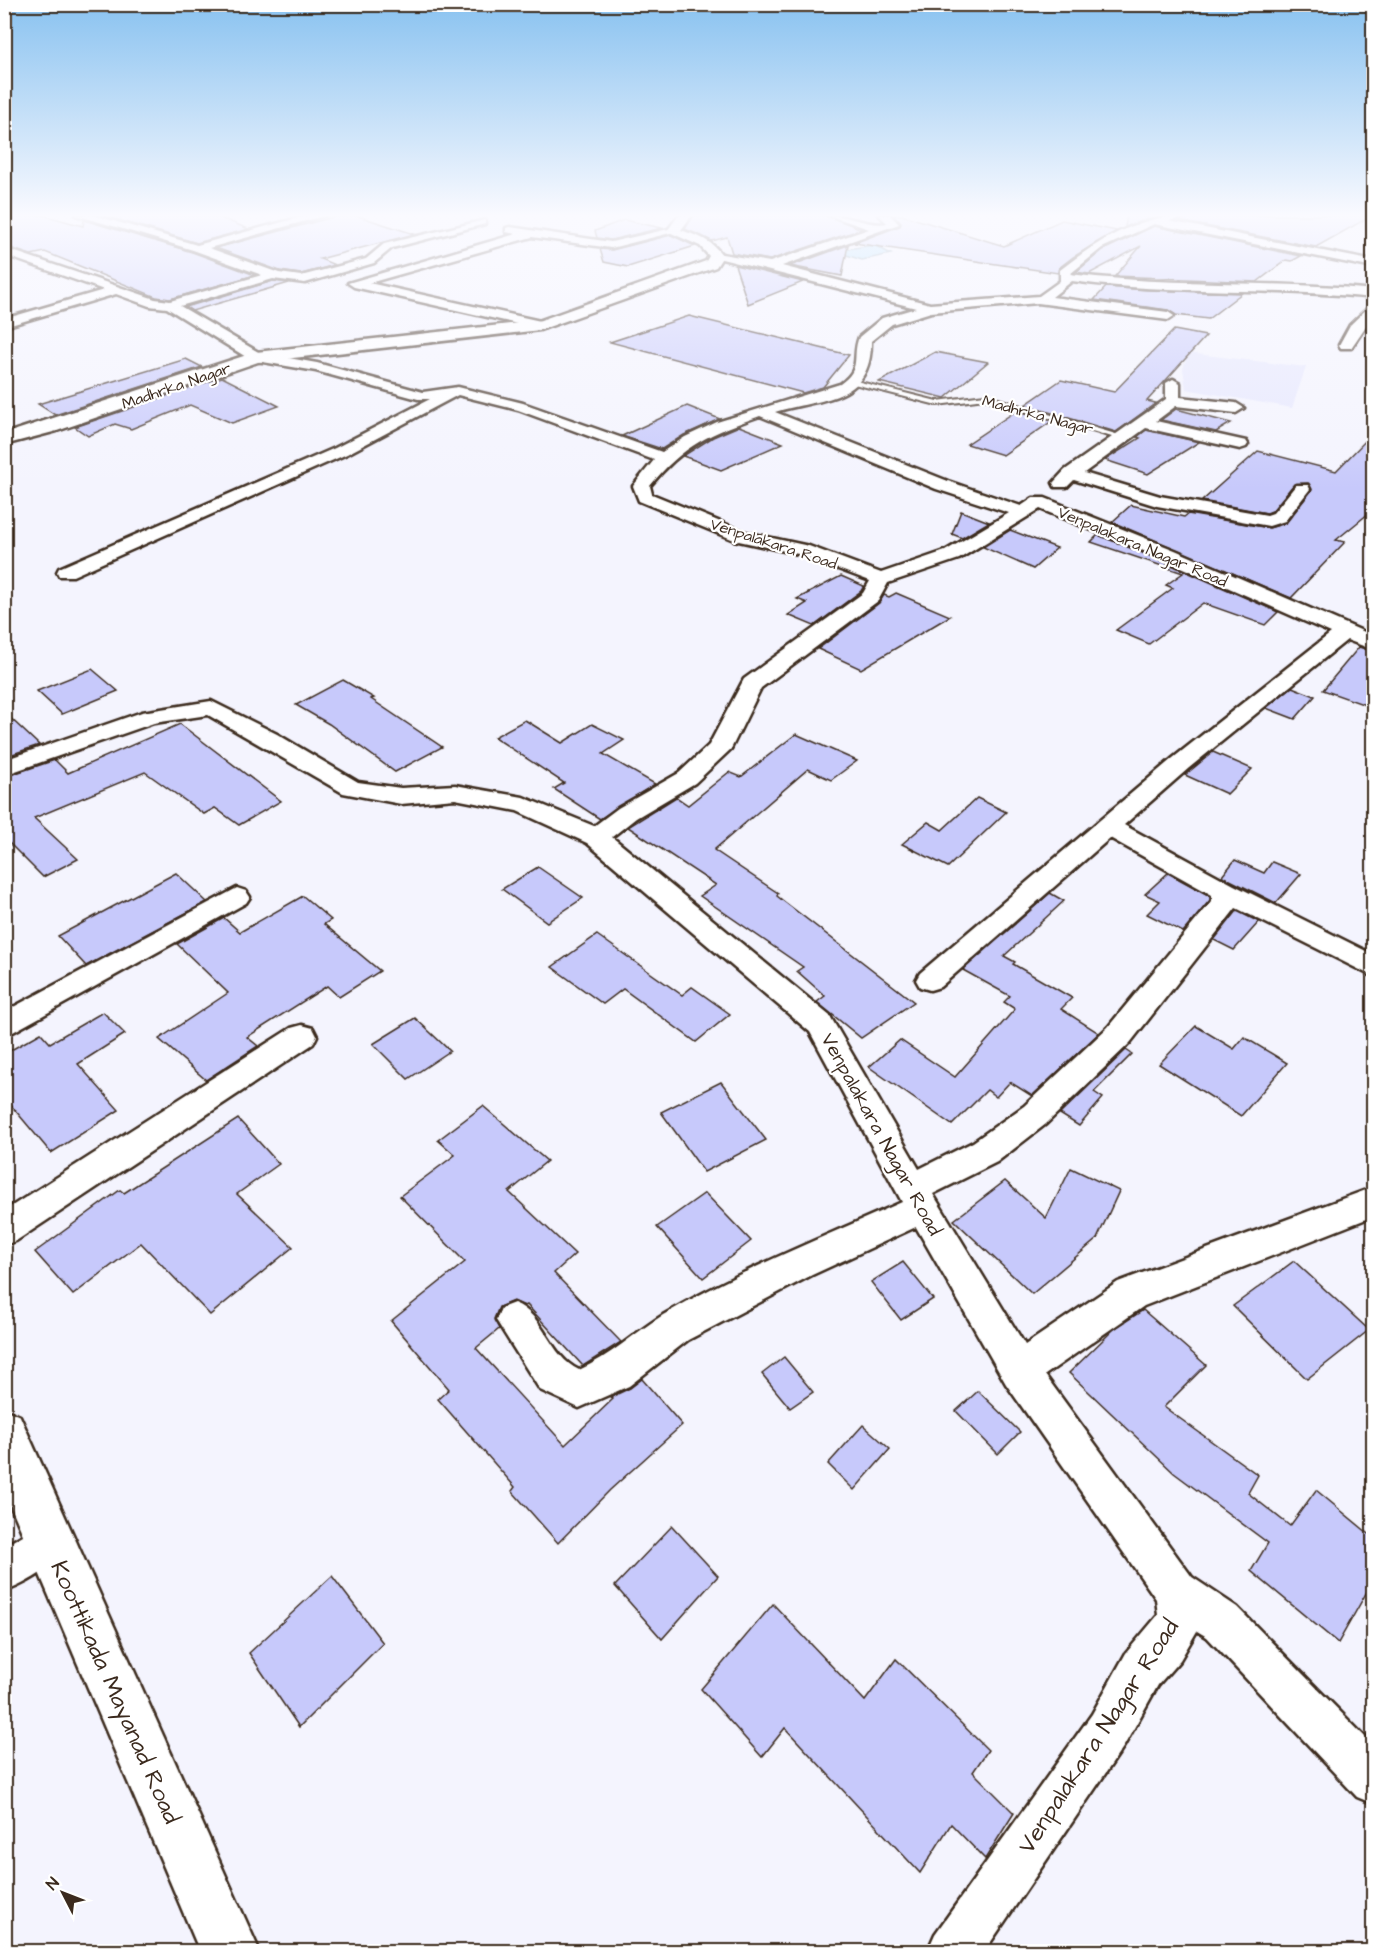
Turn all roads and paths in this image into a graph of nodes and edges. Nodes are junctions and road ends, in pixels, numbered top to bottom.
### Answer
1 (61, 306) edge
2 (172, 306) edge
3 (457, 306) edge
4 (592, 306) edge
5 (923, 306) edge
6 (950, 306) edge
7 (1092, 306) edge
8 (1374, 306) edge
9 (930, 308) junction
10 (1168, 316) dead end
11 (4, 323) edge
12 (540, 325) junction
13 (1346, 345) dead end
14 (256, 357) junction
15 (852, 382) junction
16 (1173, 383) dead end
17 (458, 391) junction
18 (1173, 401) junction
19 (1236, 408) dead end
20 (764, 412) junction
21 (1145, 423) junction
22 (1126, 437) junction
23 (4, 440) edge
24 (1240, 444) dead end
25 (666, 456) junction
26 (1071, 474) junction
27 (1302, 489) dead end
28 (1031, 507) junction
29 (66, 572) dead end
30 (881, 579) junction
31 (1344, 632) junction
32 (1374, 644) edge
33 (4, 768) edge
34 (1107, 826) junction
35 (596, 837) junction
36 (1225, 891) junction
37 (237, 897) dead end
38 (1374, 967) edge
39 (930, 980) dead end
40 (4, 1026) edge
41 (302, 1036) dead end
42 (918, 1198) junction
43 (1374, 1200) edge
44 (4, 1230) edge
45 (514, 1320) dead end
46 (1019, 1371) junction
47 (4, 1432) edge
48 (49, 1541) junction
49 (4, 1571) edge
50 (1177, 1592) junction
51 (1374, 1780) edge
52 (230, 1952) edge
53 (953, 1952) edge

1 - 11 street
2 - 14 street
3 - 12 street
4 - 12 street, Madhrka Nagar
5 - 9 street
6 - 9 street
7 - 10 street
8 - 13 street
9 - 15 street
12 - 14 street, Madhrka Nagar
14 - 17 street
14 - 23 street, Madhrka Nagar
15 - 20 street
15 - 22 lane, Madhrka Nagar
16 - 18 street
17 - 25 street
17 - 29 street
18 - 19 street
18 - 21 street
20 - 25 street
20 - 28 street, Venpalakara Nagar Road
21 - 22 street
21 - 24 street
22 - 26 street, Madhrka Nagar
25 - 30 street, Venpalakara Road
26 - 27 street
26 - 28 street, Madhrka Nagar
28 - 30 street
28 - 31 street, Venpalakara Nagar Road
30 - 35 street
31 - 32 street, Venpalakara Nagar Road
31 - 34 street
33 - 35 street, Venpalakara Nagar Road
34 - 36 street
34 - 39 street
35 - 42 street, Venpalakara Nagar Road
36 - 38 street
36 - 42 street
37 - 40 street
41 - 44 street
42 - 45 street
42 - 46 street, Venpalakara Nagar Road
43 - 46 street
46 - 50 street, Venpalakara Nagar Road
47 - 48 street, Koottikada Mayanad Road
48 - 49 street
48 - 52 street, Koottikada Mayanad Road
50 - 51 street
50 - 53 street, Venpalakara Nagar Road

